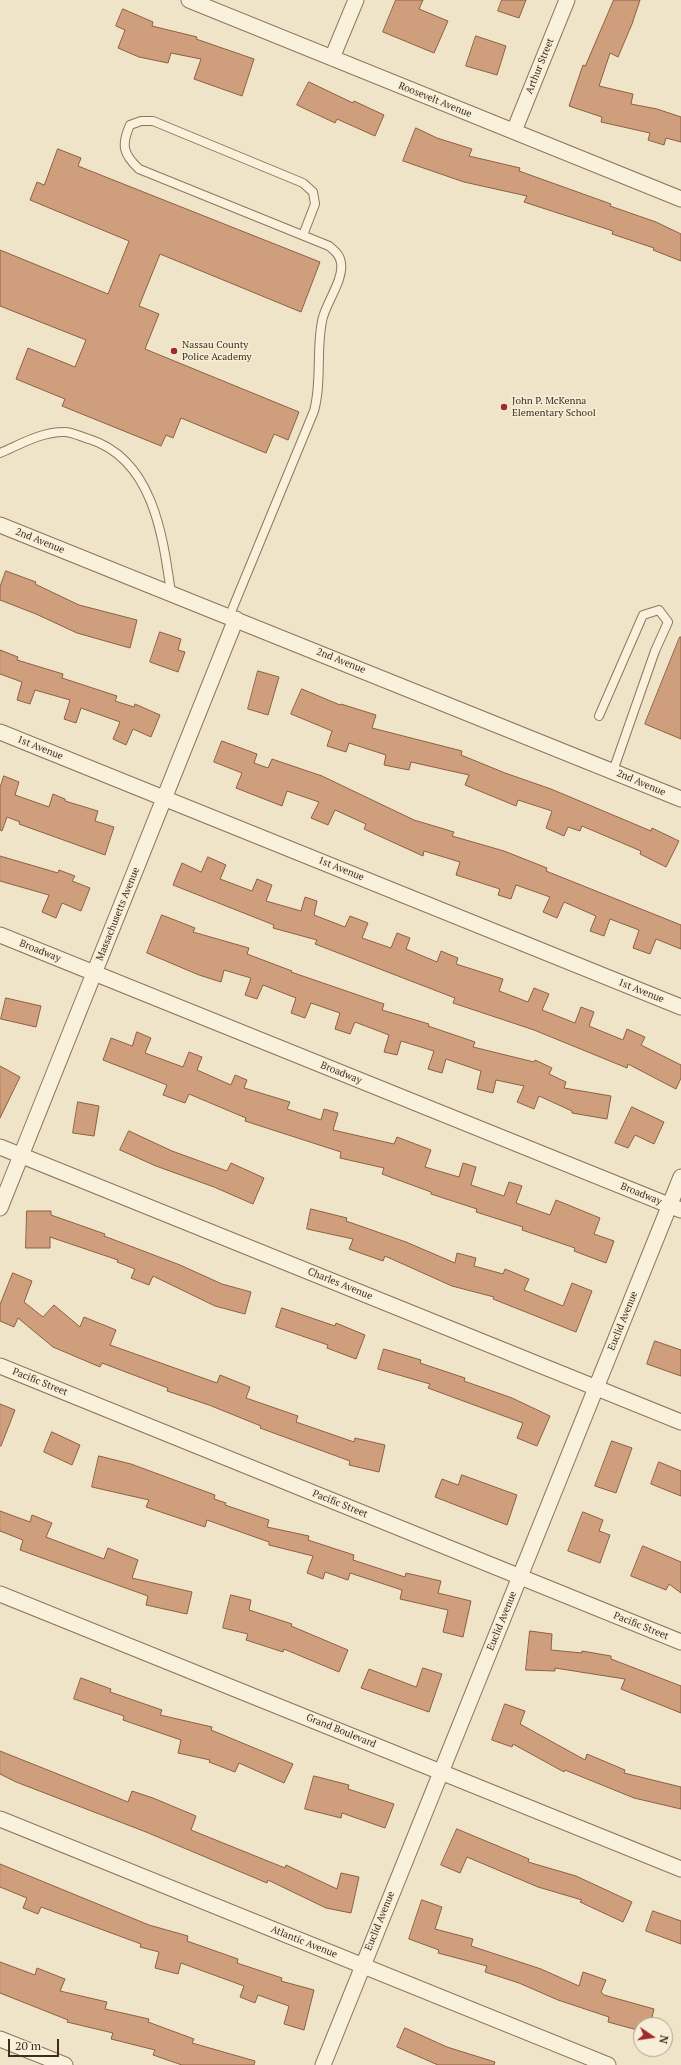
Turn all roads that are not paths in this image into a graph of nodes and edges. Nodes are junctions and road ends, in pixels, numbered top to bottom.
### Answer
1 (190, 0) edge
2 (356, 0) edge
3 (567, 0) edge
4 (332, 58) junction
5 (514, 131) junction
6 (681, 199) edge
7 (303, 236) junction
8 (0, 454) edge
9 (0, 525) edge
10 (171, 593) junction
11 (233, 618) junction
12 (599, 716) dead end
13 (0, 732) edge
14 (612, 770) junction
15 (165, 798) junction
16 (681, 799) edge
17 (0, 935) edge
18 (94, 973) junction
19 (681, 1007) edge
20 (0, 1146) edge
21 (21, 1155) junction
22 (681, 1177) edge
23 (0, 1208) edge
24 (675, 1208) edge
25 (0, 1366) edge
26 (596, 1388) junction
27 (681, 1422) edge
28 (520, 1577) junction
29 (0, 1594) edge
30 (681, 1642) edge
31 (441, 1772) junction
32 (0, 1819) edge
33 (681, 1869) edge
34 (362, 1966) junction
35 (0, 2039) edge
36 (65, 2065) edge
37 (322, 2065) edge
38 (608, 2065) edge

1 - 4 street, Roosevelt Avenue
2 - 4 street
3 - 5 street, Arthur Street
4 - 5 street, Roosevelt Avenue
5 - 6 street, Roosevelt Avenue
7 - 7 lane
7 - 11 lane
8 - 10 lane
9 - 10 street, 2nd Avenue
10 - 11 street, 2nd Avenue
11 - 14 street, 2nd Avenue
11 - 15 street, Massachusetts Avenue
12 - 14 lane
13 - 15 street, 1st Avenue
14 - 16 street, 2nd Avenue
15 - 18 street, Massachusetts Avenue
15 - 19 street, 1st Avenue
17 - 18 street, Broadway
18 - 21 street, Massachusetts Avenue
18 - 24 street, Broadway
20 - 21 street, Charles Avenue
21 - 23 street, Massachusetts Avenue
21 - 26 street, Charles Avenue
22 - 24 street, Euclid Avenue
24 - 26 street, Euclid Avenue
25 - 28 street, Pacific Street
26 - 27 street, Charles Avenue
26 - 28 street, Euclid Avenue
28 - 30 street, Pacific Street
28 - 31 street, Euclid Avenue
29 - 31 street, Grand Boulevard
31 - 33 street, Grand Boulevard
31 - 34 street, Euclid Avenue
32 - 34 street, Atlantic Avenue
34 - 37 street, Euclid Avenue
34 - 38 street, Atlantic Avenue
35 - 36 street

